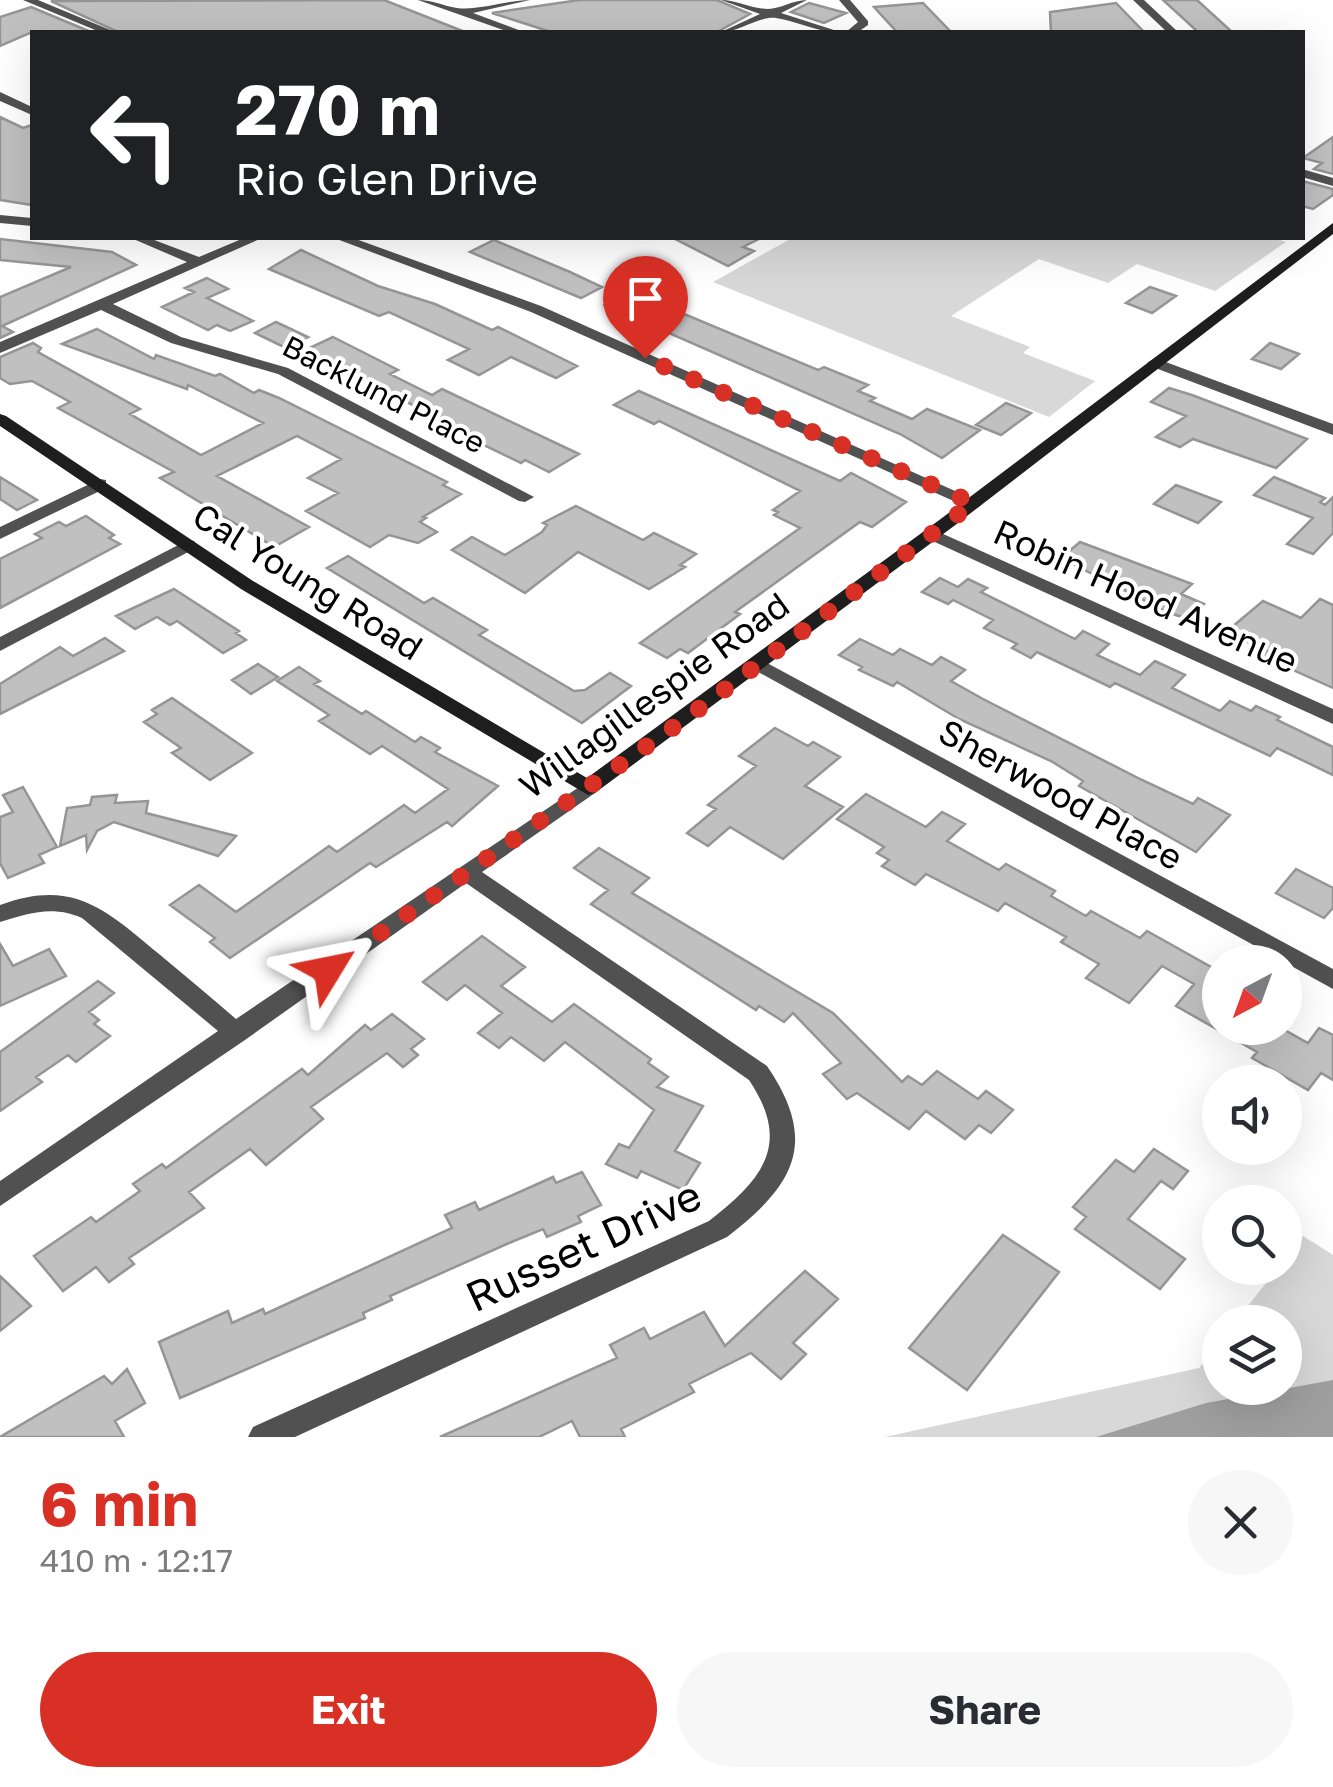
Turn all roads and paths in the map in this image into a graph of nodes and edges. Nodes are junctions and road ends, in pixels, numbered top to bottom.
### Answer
1 (28, 0) edge
2 (423, 0) edge
3 (525, 0) edge
4 (726, 0) edge
5 (802, 0) edge
6 (844, 0) edge
7 (1138, 0) edge
8 (460, 12) junction
9 (770, 14) junction
10 (104, 30) edge
11 (513, 30) edge
12 (731, 30) edge
13 (827, 30) edge
14 (854, 30) edge
15 (1171, 30) edge
16 (0, 96) edge
17 (30, 110) edge
18 (1305, 174) edge
19 (1333, 182) edge
20 (0, 219) edge
21 (30, 222) edge
22 (1333, 227) edge
23 (143, 240) edge
24 (250, 240) edge
25 (347, 240) edge
26 (200, 262) junction
27 (103, 304) junction
28 (0, 348) edge
29 (1155, 363) junction
30 (0, 419) edge
31 (1333, 430) edge
32 (100, 484) junction
33 (525, 497) dead end
34 (973, 503) junction
35 (0, 534) edge
36 (932, 534) junction
37 (188, 545) junction
38 (0, 645) edge
39 (758, 664) junction
40 (1333, 716) edge
41 (588, 788) junction
42 (467, 872) junction
43 (0, 914) edge
44 (1333, 980) edge
45 (237, 1032) junction
46 (0, 1196) edge
47 (262, 1437) edge

1 - 10 street
2 - 8 street
3 - 8 street
4 - 9 street
5 - 9 street
6 - 14 street
7 - 15 street
8 - 11 street
9 - 12 street
9 - 13 street
16 - 17 street
18 - 19 street
20 - 21 street
22 - 29 main road, Willagillespie Road
23 - 26 street
24 - 26 street
25 - 34 street
26 - 27 street
27 - 28 street
27 - 33 street, Backlund Place
29 - 31 street
29 - 34 main road, Willagillespie Road
30 - 32 main road, Cal Young Road
32 - 35 street
32 - 37 main road, Cal Young Road
34 - 36 main road, Willagillespie Road
36 - 39 main road, Willagillespie Road
36 - 40 street, Robin Hood Avenue
37 - 38 street
37 - 41 main road, Cal Young Road
39 - 41 main road, Willagillespie Road
39 - 44 street, Sherwood Place
41 - 42 street, Willagillespie Road
42 - 45 street, Willagillespie Road
42 - 47 street, Russet Drive
43 - 45 street
45 - 46 street, Willagillespie Road

